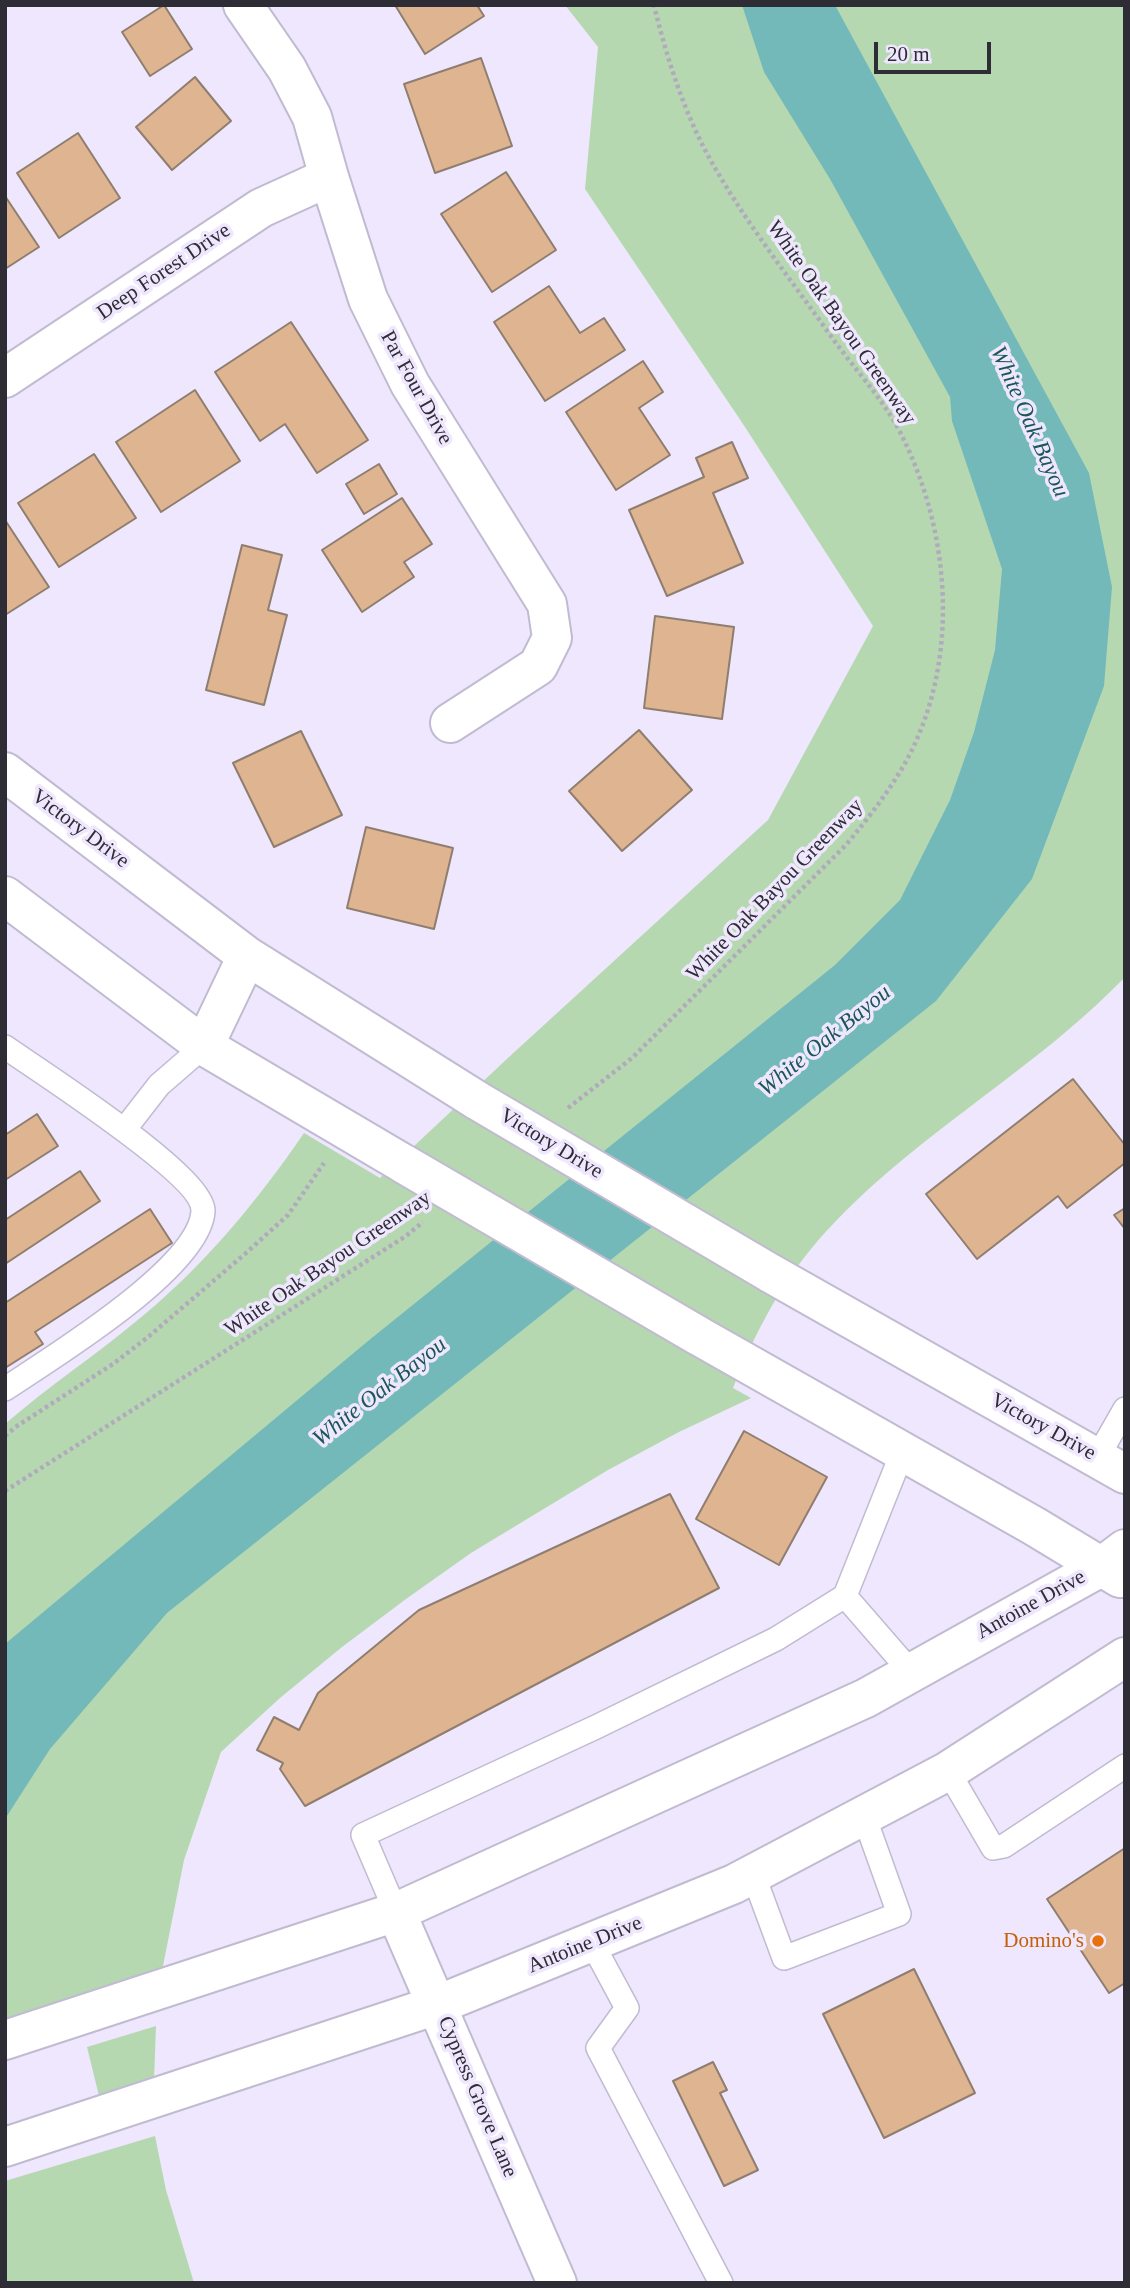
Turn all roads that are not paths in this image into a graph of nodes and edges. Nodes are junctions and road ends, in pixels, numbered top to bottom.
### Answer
1 (243, 5) edge
2 (329, 177) junction
3 (5, 378) edge
4 (450, 723) dead end
5 (5, 772) edge
6 (5, 896) edge
7 (247, 956) junction
8 (204, 1046) junction
9 (5, 1047) edge
10 (124, 1130) junction
11 (5, 1389) edge
12 (1125, 1409) edge
13 (902, 1453) junction
14 (1111, 1466) edge
15 (1117, 1565) edge
16 (845, 1596) junction
17 (1125, 1657) edge
18 (911, 1672) junction
19 (1125, 1766) edge
20 (948, 1771) junction
21 (864, 1815) junction
22 (753, 1874) junction
23 (397, 1912) junction
24 (592, 1942) junction
25 (437, 2005) junction
26 (5, 2040) edge
27 (5, 2147) edge
28 (557, 2283) edge
29 (721, 2283) edge

1 - 2 main road, Par Four Drive
2 - 3 main road, Deep Forest Drive
2 - 4 main road, Par Four Drive
5 - 7 main road, Victory Drive
6 - 8 main road
7 - 8 main road
7 - 14 main road, Victory Drive, bridge
8 - 10 lane
8 - 13 main road, bridge
9 - 10 lane
10 - 11 lane
12 - 14 lane
13 - 15 main road
13 - 16 lane
15 - 18 main road, Antoine Drive
16 - 18 lane
16 - 23 lane
17 - 20 main road, Antoine Drive
18 - 23 main road, Antoine Drive
19 - 20 lane
20 - 21 main road, Antoine Drive
21 - 22 main road, Antoine Drive
21 - 22 lane
22 - 24 main road, Antoine Drive
23 - 25 main road, Cypress Grove Lane
23 - 26 main road, Antoine Drive
24 - 25 main road, Antoine Drive
24 - 29 lane
25 - 27 main road, Antoine Drive
25 - 28 main road, Cypress Grove Lane

